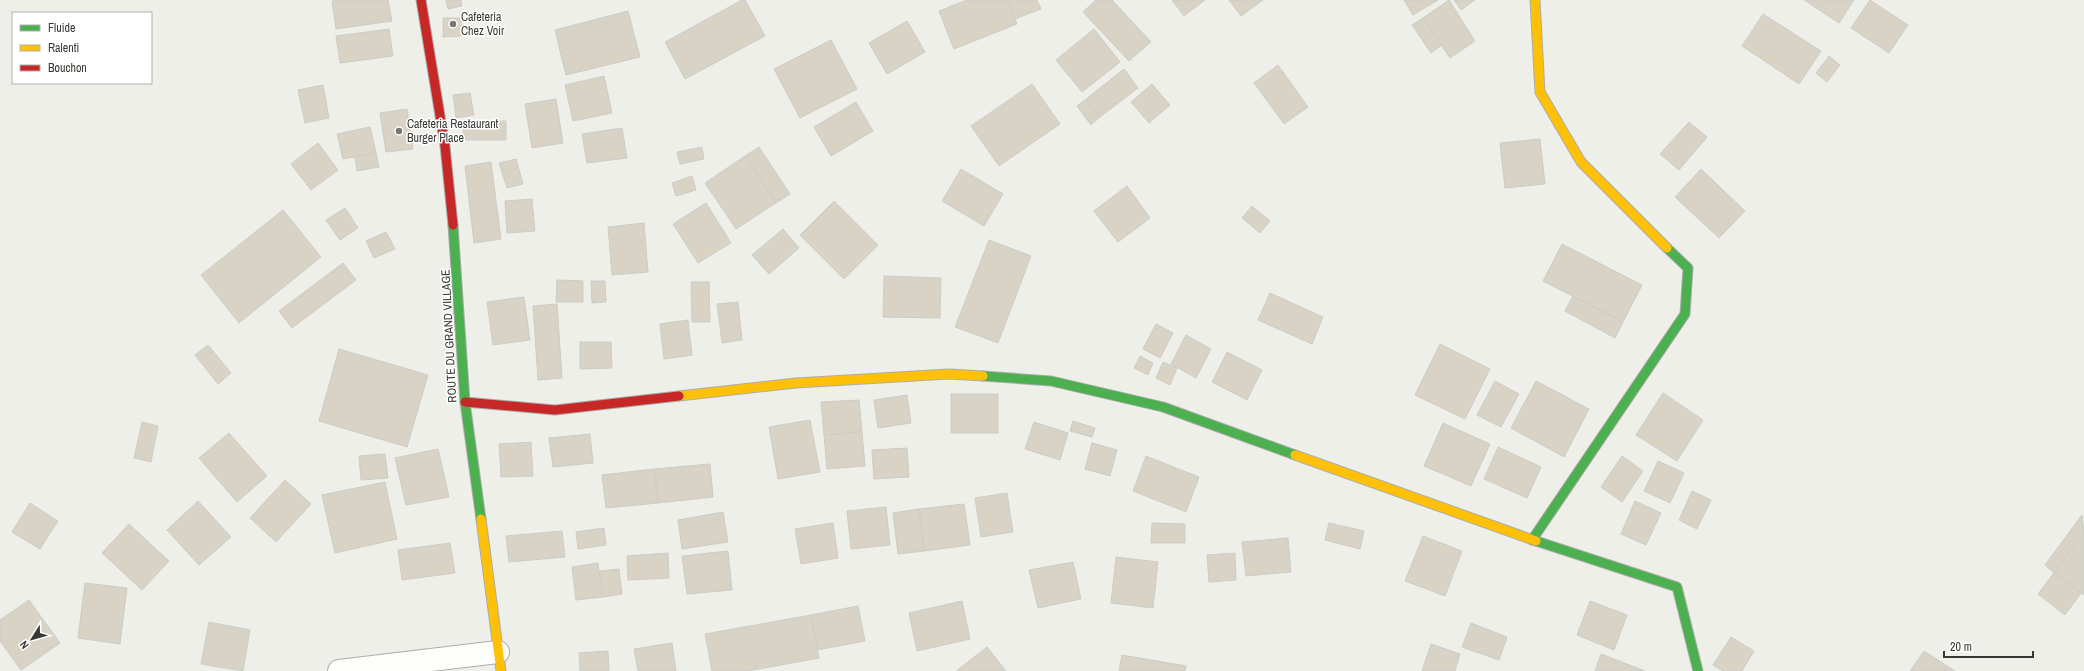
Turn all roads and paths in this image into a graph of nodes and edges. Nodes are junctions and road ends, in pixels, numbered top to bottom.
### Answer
1 (421, 0) edge
2 (1535, 0) edge
3 (464, 402) junction
4 (1532, 540) junction
5 (500, 662) edge
6 (339, 671) edge
7 (1698, 671) edge

1 - 3 street, ROUTE DU GRAND VILLAGE
2 - 4 street
3 - 4 street
3 - 5 street, ROUTE DU GRAND VILLAGE
4 - 7 street
5 - 6 street

